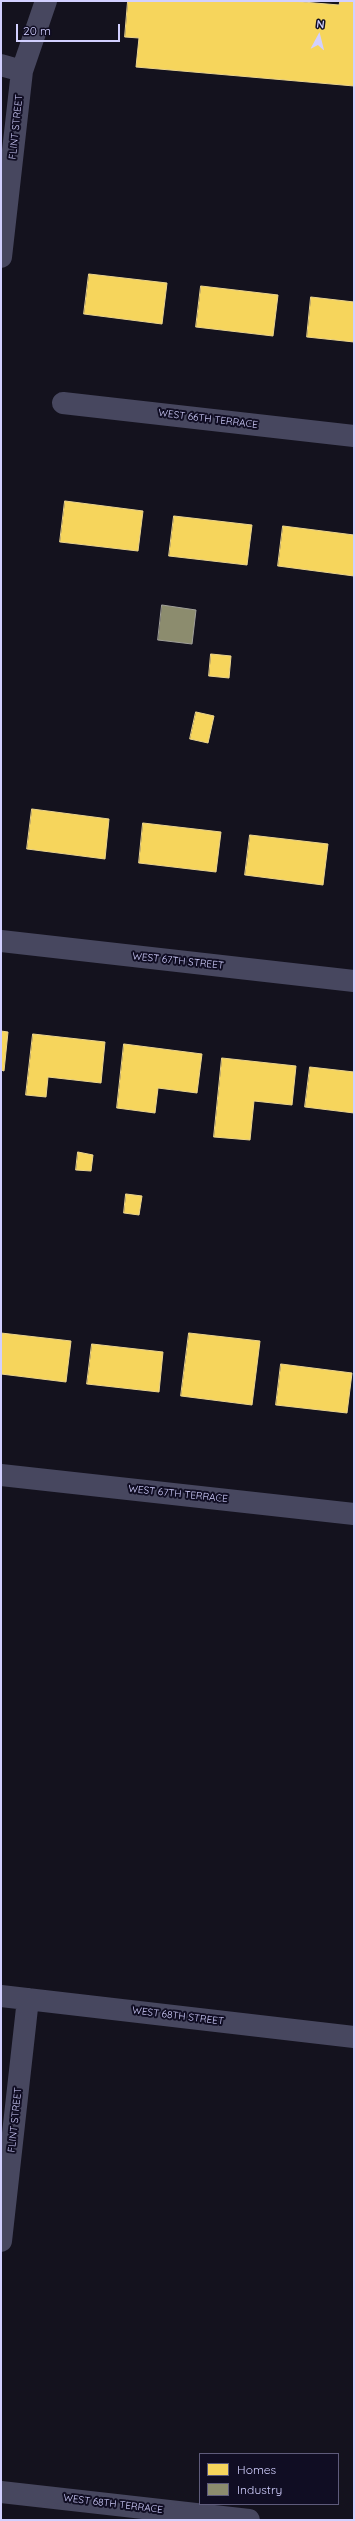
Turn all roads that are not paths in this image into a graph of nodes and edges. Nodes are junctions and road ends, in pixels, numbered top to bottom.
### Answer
1 (46, 1) edge
2 (1, 65) edge
3 (22, 71) junction
4 (1, 258) edge
5 (63, 403) dead end
6 (354, 436) edge
7 (1, 941) edge
8 (354, 981) edge
9 (1, 1475) edge
10 (354, 1514) edge
11 (1, 1996) edge
12 (28, 1999) junction
13 (354, 2037) edge
14 (1, 2241) edge
15 (1, 2492) edge
16 (249, 2520) edge

1 - 3 street, FLINT STREET
2 - 3 street
3 - 4 street, FLINT STREET
5 - 6 street, WEST 66TH TERRACE
7 - 8 street, WEST 67TH STREET
9 - 10 street, WEST 67TH TERRACE
11 - 12 street, WEST 68TH STREET
12 - 13 street, WEST 68TH STREET
12 - 14 street, FLINT STREET
15 - 16 street, WEST 68TH TERRACE

